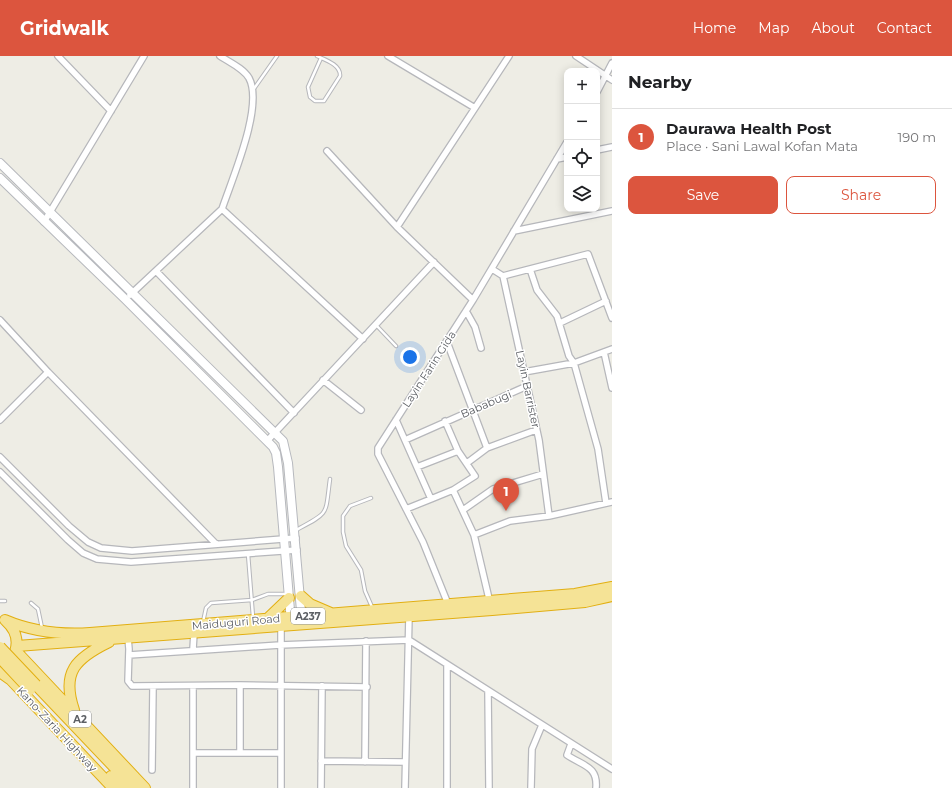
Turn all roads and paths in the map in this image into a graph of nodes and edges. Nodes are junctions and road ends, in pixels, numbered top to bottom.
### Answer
1 (58, 56) edge
2 (144, 56) edge
3 (220, 56) edge
4 (277, 56) edge
5 (318, 56) edge
6 (388, 56) edge
7 (509, 56) edge
8 (576, 56) edge
9 (321, 58) junction
10 (612, 63) edge
11 (606, 77) junction
12 (612, 80) edge
13 (600, 87) edge
14 (253, 90) junction
15 (475, 108) junction
16 (111, 111) junction
17 (564, 147) edge
18 (612, 147) edge
19 (600, 149) edge
20 (327, 151) dead end
21 (564, 157) edge
22 (558, 158) junction
23 (0, 164) edge
24 (0, 178) edge
25 (222, 208) junction
26 (612, 211) edge
27 (50, 213) junction
28 (44, 222) junction
29 (397, 227) junction
30 (514, 231) junction
31 (434, 262) junction
32 (530, 269) junction
33 (492, 270) junction
34 (156, 271) junction
35 (503, 276) junction
36 (134, 292) junction
37 (125, 299) junction
38 (473, 300) junction
39 (606, 301) junction
40 (466, 311) junction
41 (612, 318) edge
42 (0, 320) edge
43 (560, 323) junction
44 (376, 325) junction
45 (363, 338) junction
46 (447, 342) junction
47 (396, 346) dead end
48 (481, 348) dead end
49 (612, 349) edge
50 (604, 352) junction
51 (574, 363) junction
52 (48, 372) junction
53 (524, 372) junction
54 (323, 380) junction
55 (527, 386) junction
56 (612, 388) edge
57 (472, 409) junction
58 (361, 410) dead end
59 (294, 413) junction
60 (0, 420) edge
61 (396, 420) junction
62 (444, 421) junction
63 (536, 430) junction
64 (276, 432) junction
65 (405, 440) junction
66 (267, 441) junction
67 (487, 448) junction
68 (458, 451) junction
69 (0, 457) edge
70 (467, 463) junction
71 (417, 467) junction
72 (0, 472) edge
73 (543, 474) junction
74 (330, 479) dead end
75 (453, 490) junction
76 (371, 498) dead end
77 (431, 499) junction
78 (609, 502) edge
79 (406, 509) junction
80 (463, 510) junction
81 (549, 516) junction
82 (296, 534) junction
83 (474, 534) junction
84 (284, 539) junction
85 (216, 544) junction
86 (101, 548) junction
87 (297, 550) junction
88 (285, 551) junction
89 (248, 554) junction
90 (97, 559) junction
91 (612, 587) edge
92 (289, 596) junction
93 (301, 596) junction
94 (612, 596) edge
95 (252, 600) junction
96 (0, 601) edge
97 (5, 601) dead end
98 (31, 603) dead end
99 (448, 604) junction
100 (491, 605) junction
101 (372, 609) junction
102 (335, 614) junction
103 (409, 616) junction
104 (267, 619) junction
105 (2, 620) edge
106 (253, 620) junction
107 (302, 621) junction
108 (287, 623) junction
109 (203, 625) junction
110 (43, 632) junction
111 (194, 634) junction
112 (128, 638) junction
113 (114, 640) junction
114 (409, 640) junction
115 (366, 641) junction
116 (280, 645) junction
117 (0, 647) edge
118 (16, 649) junction
119 (193, 650) junction
120 (129, 655) junction
121 (0, 658) edge
122 (0, 666) edge
123 (447, 666) junction
124 (0, 672) edge
125 (240, 685) junction
126 (281, 685) junction
127 (193, 686) junction
128 (322, 686) junction
129 (33, 687) junction
130 (153, 687) junction
131 (367, 687) junction
132 (488, 692) junction
133 (75, 714) junction
134 (542, 725) junction
135 (571, 744) junction
136 (240, 753) junction
137 (281, 753) junction
138 (193, 754) junction
139 (321, 761) junction
140 (365, 762) junction
141 (405, 762) junction
142 (612, 769) edge
143 (152, 770) dead end
144 (113, 788) edge
145 (122, 788) edge
146 (134, 788) edge
147 (145, 788) edge
148 (193, 788) edge
149 (281, 788) edge
150 (321, 788) edge
151 (406, 788) edge
152 (447, 788) edge
153 (489, 788) edge
154 (531, 788) edge
155 (596, 788) edge

1 - 16 street
2 - 16 street
3 - 14 street
4 - 14 lane
5 - 9 lane
6 - 15 street
7 - 15 street
8 - 11 street
9 - 9 lane
10 - 11 street
11 - 12 street
11 - 13 street
14 - 25 street
15 - 29 street
16 - 27 street
17 - 22 street, Layin Farin Gida
18 - 19 street
20 - 29 street
21 - 22 street
22 - 30 street, Layin Farin Gida
23 - 27 street
24 - 28 street
25 - 34 street
25 - 45 street
26 - 30 street
27 - 28 street
27 - 36 street
28 - 37 street
29 - 31 street
30 - 33 street, Layin Farin Gida
31 - 38 street
31 - 44 street
32 - 35 street
32 - 39 street
32 - 43 street
33 - 35 street
33 - 38 street, Layin Farin Gida
34 - 36 street
34 - 59 street
35 - 53 street, Layin Barrister
36 - 37 street
36 - 64 street
37 - 66 street
38 - 40 street, Layin Farin Gida
39 - 41 street
39 - 43 street
40 - 46 street, Layin Farin Gida
40 - 48 street
42 - 52 street
43 - 51 street
44 - 45 street
44 - 47 lane
45 - 54 street
46 - 57 street
46 - 61 street, Layin Farin Gida
49 - 50 street
50 - 51 street
50 - 56 street
51 - 53 street
51 - 78 street
52 - 60 street
52 - 85 street
53 - 55 street, Layin Barrister
54 - 58 street
54 - 59 street
55 - 57 street, Bababugi
55 - 63 street, Layin Barrister
57 - 62 street, Bababugi
57 - 67 street
59 - 64 street
61 - 65 street
61 - 79 street, Layin Farin Gida
62 - 65 street, Bababugi
62 - 68 street
63 - 67 street
63 - 73 street, Layin Barrister
64 - 66 street
64 - 82 street
65 - 71 street
66 - 84 street
67 - 70 street
68 - 70 street
68 - 71 street
69 - 86 street
70 - 75 street
71 - 77 street
72 - 90 street
73 - 80 street
73 - 81 street, Layin Barrister
74 - 82 lane
75 - 77 street
75 - 80 street
76 - 101 lane
77 - 79 street
78 - 81 street
79 - 99 street, Layin Farin Gida
80 - 83 street
81 - 83 street
82 - 84 street
82 - 87 street
83 - 100 street
84 - 85 street
84 - 88 street
85 - 86 street
86 - 90 street
87 - 88 street
87 - 93 street
88 - 89 street
88 - 92 street
89 - 90 street
89 - 95 lane
91 - 100 highway, Maiduguri Road / A237
92 - 95 lane
92 - 104 highway
92 - 108 street
93 - 102 highway
93 - 107 street
94 - 100 highway, Maiduguri Road / A237
95 - 106 lane
95 - 109 lane
96 - 97 lane
98 - 110 lane
99 - 100 highway, Maiduguri Road / A237
99 - 101 highway, Maiduguri Road / A237
100 - 103 highway, Maiduguri Road / A237
101 - 102 highway, Maiduguri Road / A237
102 - 107 highway, Maiduguri Road / A237
103 - 107 highway, Maiduguri Road / A237
103 - 114 street
104 - 106 highway, Maiduguri Road / A237
104 - 108 highway, Maiduguri Road / A237
105 - 110 highway, Maiduguri Road / A237
105 - 118 highway
106 - 109 highway, Maiduguri Road / A237
107 - 108 highway, Maiduguri Road / A237
108 - 111 highway, Maiduguri Road / A237
108 - 116 street
109 - 110 highway, Maiduguri Road / A237
111 - 112 highway, Maiduguri Road / A237
111 - 119 street
112 - 113 highway, Maiduguri Road / A237
112 - 120 street
113 - 118 highway, Maiduguri Road / A237
113 - 133 highway
114 - 115 street
114 - 123 street
114 - 141 street
115 - 116 street
115 - 131 street
116 - 119 street
116 - 126 street
117 - 129 highway, A2, bridge
118 - 122 highway
118 - 133 highway, Kano-Zaria Highway / A2
119 - 120 street
120 - 130 street
121 - 129 highway, A2, bridge
123 - 132 street
123 - 152 street
124 - 144 highway, Kano-Zaria Highway / A2
125 - 126 street
125 - 127 street
125 - 136 street
126 - 128 street
126 - 137 street
127 - 130 street
127 - 138 street
128 - 131 street
128 - 139 street
129 - 145 highway, A2
129 - 146 highway, A2
130 - 143 street
131 - 140 street
132 - 134 street
132 - 153 street
133 - 147 highway, Kano-Zaria Highway / A2
134 - 135 street
134 - 154 street
135 - 142 street
135 - 155 street
136 - 137 street
136 - 138 street
137 - 149 street
138 - 148 street
139 - 140 street
139 - 150 street
140 - 141 street
141 - 151 street

